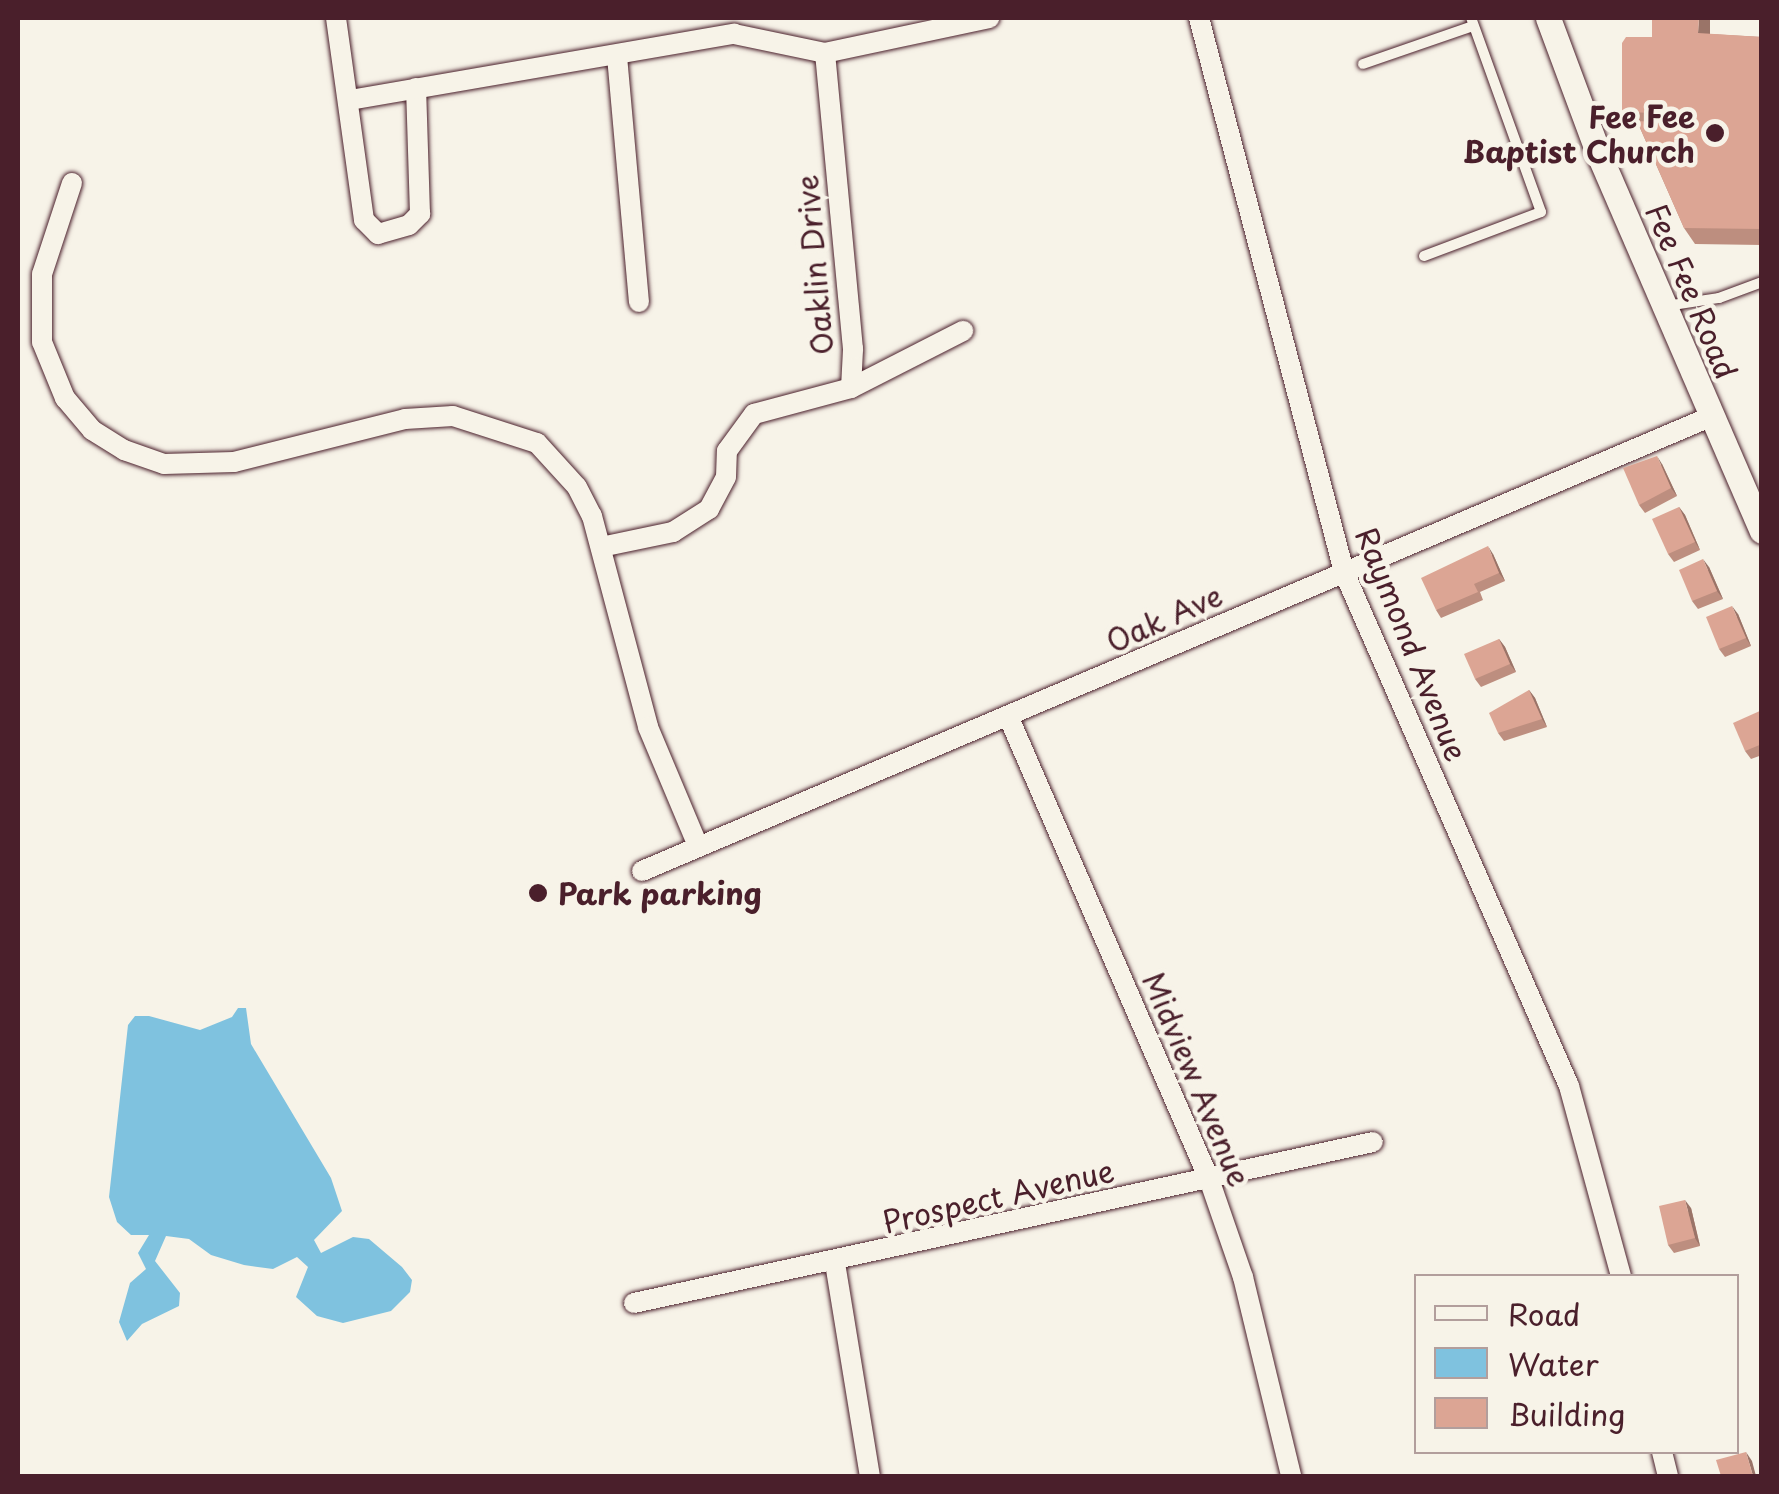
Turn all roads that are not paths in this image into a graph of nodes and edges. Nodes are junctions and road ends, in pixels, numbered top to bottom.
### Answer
1 (336, 18) edge
2 (989, 18) edge
3 (1198, 18) edge
4 (1548, 18) edge
5 (1472, 22) edge
6 (825, 53) junction
7 (617, 56) junction
8 (1363, 64) dead end
9 (416, 88) junction
10 (350, 100) junction
11 (72, 183) dead end
12 (1424, 256) dead end
13 (1762, 282) edge
14 (639, 302) dead end
15 (1662, 307) junction
16 (963, 332) dead end
17 (851, 388) junction
18 (1710, 417) junction
19 (1762, 531) edge
20 (601, 547) junction
21 (1344, 572) junction
22 (1010, 718) junction
23 (698, 846) junction
24 (642, 870) dead end
25 (1373, 1142) dead end
26 (1209, 1178) junction
27 (835, 1263) junction
28 (1620, 1274) edge
29 (634, 1303) dead end
30 (870, 1476) edge
31 (1291, 1476) edge

1 - 10 street
2 - 6 street
3 - 21 street, Raymond Avenue
4 - 15 street, Fee Fee Road
5 - 8 lane
5 - 12 lane
6 - 7 street
6 - 17 street, Oaklin Drive
7 - 9 street
7 - 14 street
9 - 10 street
9 - 10 street
11 - 20 street
13 - 15 lane
15 - 18 street, Fee Fee Road
16 - 17 street
17 - 20 street, Oaklin Drive
18 - 19 street, Fee Fee Road
18 - 21 street, Oak Ave
20 - 23 street
21 - 22 street, Oak Ave
21 - 28 street, Raymond Avenue
22 - 23 street, Oak Ave
22 - 26 street, Midview Avenue
23 - 24 street, Oak Ave
25 - 26 street, Prospect Avenue
26 - 27 street, Prospect Avenue
26 - 31 street, Midview Avenue
27 - 29 street, Prospect Avenue
27 - 30 street

